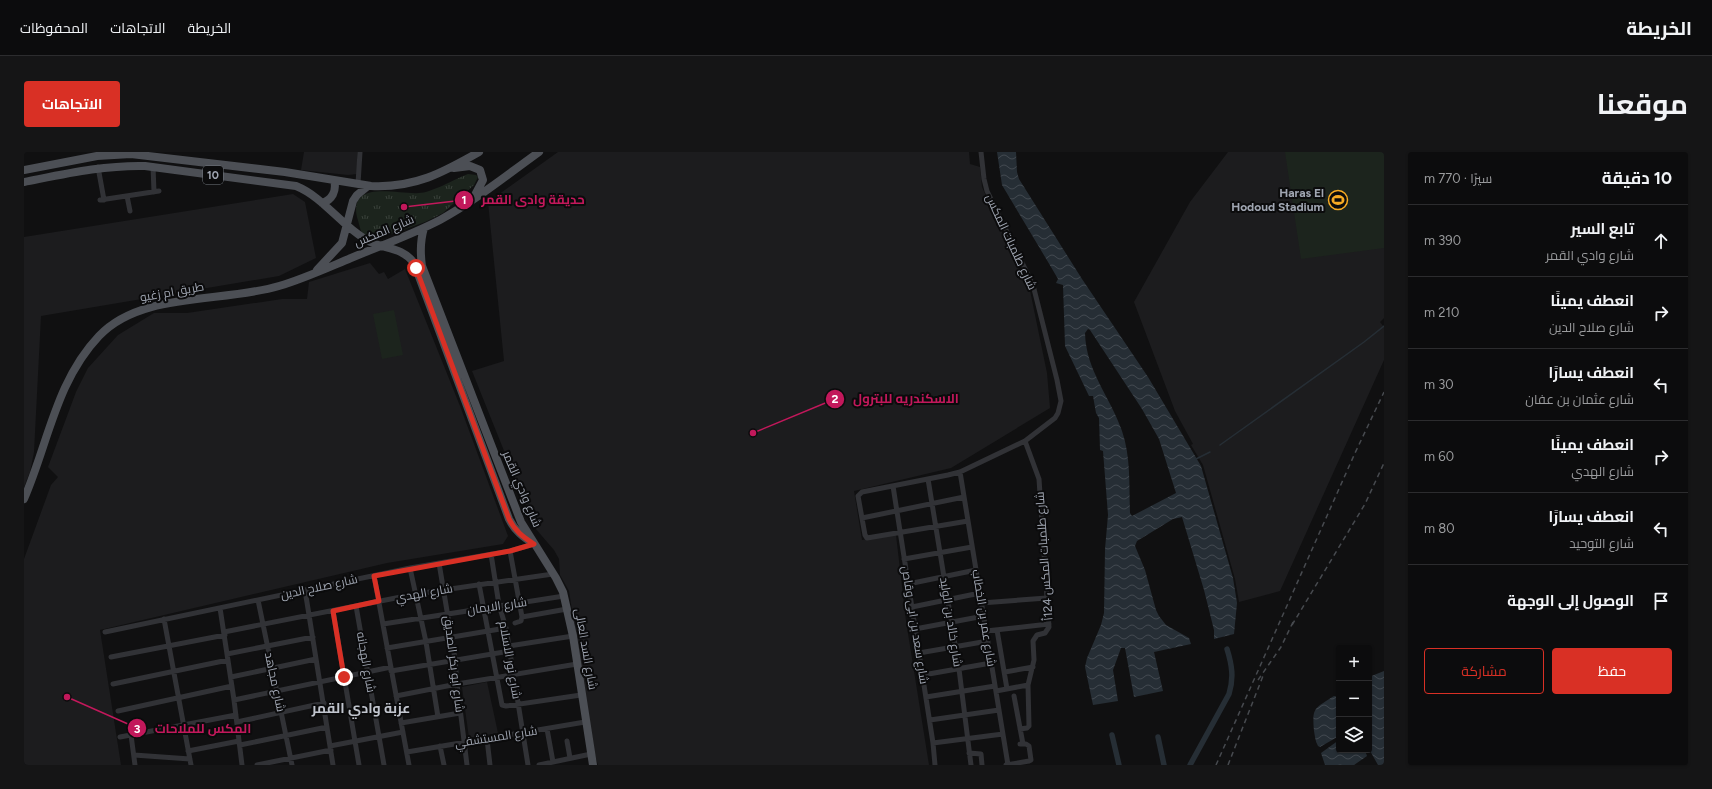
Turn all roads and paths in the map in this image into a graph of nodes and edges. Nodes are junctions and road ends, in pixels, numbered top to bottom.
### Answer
1 (360, 152) edge
2 (479, 152) edge
3 (539, 152) edge
4 (981, 152) edge
5 (174, 159) junction
6 (152, 166) junction
7 (98, 167) junction
8 (451, 168) junction
9 (24, 170) edge
10 (173, 170) junction
11 (334, 180) junction
12 (24, 182) edge
13 (358, 184) junction
14 (368, 186) junction
15 (127, 196) junction
16 (473, 199) junction
17 (322, 203) junction
18 (130, 211) dead end
19 (348, 225) junction
20 (424, 228) junction
21 (383, 245) junction
22 (315, 272) junction
23 (1025, 441) junction
24 (960, 472) junction
25 (928, 479) junction
26 (893, 486) junction
27 (964, 497) junction
28 (24, 499) edge
29 (932, 504) junction
30 (897, 511) junction
31 (862, 518) junction
32 (968, 521) junction
33 (935, 526) junction
34 (900, 533) junction
35 (534, 544) junction
36 (972, 548) junction
37 (510, 551) junction
38 (940, 553) junction
39 (491, 554) junction
40 (904, 560) junction
41 (439, 563) junction
42 (410, 568) junction
43 (976, 570) junction
44 (553, 574) junction
45 (374, 576) junction
46 (944, 577) junction
47 (515, 578) junction
48 (495, 582) junction
49 (479, 584) junction
50 (908, 584) junction
51 (305, 590) junction
52 (444, 590) junction
53 (980, 593) junction
54 (416, 594) junction
55 (564, 596) junction
56 (1047, 598) junction
57 (258, 600) junction
58 (947, 600) junction
59 (379, 601) junction
60 (520, 602) junction
61 (981, 603) junction
62 (499, 605) junction
63 (356, 606) junction
64 (912, 607) junction
65 (220, 608) junction
66 (483, 608) junction
67 (567, 608) junction
68 (333, 611) junction
69 (448, 613) junction
70 (309, 615) junction
71 (984, 616) junction
72 (522, 617) junction
73 (421, 618) junction
74 (164, 619) junction
75 (951, 622) junction
76 (515, 623) dead end
77 (263, 624) junction
78 (383, 624) junction
79 (1049, 624) junction
80 (506, 628) junction
81 (915, 629) junction
82 (997, 630) junction
83 (488, 631) junction
84 (986, 631) junction
85 (105, 632) dead end
86 (224, 633) junction
87 (572, 636) junction
88 (313, 637) junction
89 (452, 637) junction
90 (988, 641) junction
91 (426, 642) junction
92 (169, 646) junction
93 (268, 646) junction
94 (955, 646) junction
95 (387, 648) junction
96 (510, 649) junction
97 (919, 653) junction
98 (492, 654) junction
99 (111, 657) dead end
100 (228, 657) junction
101 (316, 659) junction
102 (455, 659) junction
103 (991, 663) junction
104 (430, 664) junction
105 (577, 664) junction
106 (1033, 667) junction
107 (272, 668) junction
108 (391, 669) junction
109 (959, 669) junction
110 (174, 672) junction
111 (368, 672) junction
112 (1004, 672) junction
113 (513, 674) junction
114 (923, 675) junction
115 (231, 677) junction
116 (344, 677) junction
117 (497, 677) junction
118 (320, 682) junction
119 (113, 684) dead end
120 (456, 684) junction
121 (1028, 685) junction
122 (232, 686) junction
123 (434, 688) junction
124 (995, 688) junction
125 (1007, 689) junction
126 (277, 691) junction
127 (961, 692) junction
128 (581, 695) junction
129 (396, 696) junction
130 (1014, 696) dead end
131 (926, 697) junction
132 (178, 698) junction
133 (234, 700) junction
134 (324, 704) junction
135 (518, 704) junction
136 (999, 710) junction
137 (118, 711) dead end
138 (1027, 711) junction
139 (1017, 712) junction
140 (282, 713) junction
141 (460, 713) junction
142 (236, 715) junction
143 (964, 715) junction
144 (438, 717) junction
145 (930, 720) junction
146 (237, 722) junction
147 (585, 722) junction
148 (401, 723) junction
149 (184, 725) junction
150 (327, 727) junction
151 (547, 729) junction
152 (1020, 729) junction
153 (403, 732) junction
154 (522, 733) junction
155 (1003, 734) junction
156 (131, 735) junction
157 (286, 735) junction
158 (120, 737) dead end
159 (379, 737) junction
160 (487, 739) junction
161 (967, 739) junction
162 (355, 741) junction
163 (567, 741) dead end
164 (464, 742) junction
165 (240, 743) junction
166 (933, 743) junction
167 (440, 746) junction
168 (331, 748) junction
169 (188, 751) junction
170 (406, 752) junction
171 (969, 753) junction
172 (590, 754) junction
173 (134, 756) junction
174 (291, 758) junction
175 (570, 758) junction
176 (190, 759) junction
177 (553, 762) junction
178 (135, 765) edge
179 (191, 765) edge
180 (242, 765) edge
181 (257, 765) edge
182 (292, 765) edge
183 (333, 765) edge
184 (359, 765) edge
185 (384, 765) edge
186 (409, 765) edge
187 (444, 765) edge
188 (467, 765) edge
189 (490, 765) edge
190 (528, 765) edge
191 (539, 765) edge
192 (593, 765) edge
193 (935, 765) edge
194 (971, 765) edge
195 (982, 765) edge
196 (1007, 765) edge

1 - 13 street
2 - 8 main road
3 - 16 main road, شارع المكس
4 - 23 street, شارع طلمبات المكس
5 - 9 main road, 10
5 - 10 main road
5 - 11 main road, 10
6 - 7 main road, 10
6 - 10 main road, 10
6 - 15 street
7 - 12 main road, 10
7 - 15 street
8 - 14 main road
8 - 16 main road
10 - 17 main road, 10
11 - 13 main road, 10
11 - 17 main road
13 - 14 main road
14 - 19 main road
15 - 18 street
16 - 20 main road, شارع المكس
17 - 19 main road, 10
19 - 21 main road, 10
19 - 22 main road
20 - 21 main road, شارع المكس
20 - 35 main road, شارع وادي القمر
21 - 22 main road, شارع المكس
21 - 35 main road, شارع وادي القمر
22 - 28 main road, طريق ام زغيو
23 - 24 street
23 - 56 street, شارع طلمبات المكس 124أ
24 - 25 street
24 - 27 street, شارع عمر بن الخطاب
25 - 26 street
25 - 29 street, شارع خالد بن الوليد
26 - 30 street, شارع سعد بن ابى وقاص
26 - 31 street
27 - 29 street
27 - 32 street, شارع عمر بن الخطاب
29 - 30 street
29 - 33 street, شارع خالد بن الوليد
30 - 31 street
30 - 34 street, شارع سعد بن ابى وقاص
31 - 34 street
32 - 33 street
32 - 36 street, شارع عمر بن الخطاب
33 - 34 street
33 - 38 street, شارع خالد بن الوليد
34 - 40 street, شارع سعد بن ابى وقاص
35 - 37 street, شارع صلاح الدين
35 - 44 main road, شارع السد العالى
36 - 38 street
36 - 43 street, شارع عمر بن الخطاب
37 - 39 street, شارع صلاح الدين
37 - 47 street
38 - 40 street
38 - 46 street, شارع خالد بن الوليد
39 - 41 street, شارع صلاح الدين
39 - 48 street, شارع نور الاسلام
40 - 50 street, شارع سعد بن ابى وقاص
41 - 42 street, شارع صلاح الدين
41 - 52 street, شارع ابو بكر الصديق
42 - 45 street, شارع صلاح الدين
42 - 54 street
43 - 46 street
43 - 53 street, شارع عمر بن الخطاب
44 - 47 street, شارع الهدي
44 - 55 main road, شارع السد العالى
45 - 51 street, شارع صلاح الدين
45 - 59 street
46 - 50 street
46 - 58 street, شارع خالد بن الوليد
47 - 48 street, شارع الهدي
47 - 60 street
48 - 49 street, شارع الهدي
48 - 62 street, شارع نور الاسلام
49 - 52 street, شارع الهدي
49 - 66 street
50 - 64 street, شارع سعد بن ابى وقاص
51 - 57 street, شارع صلاح الدين
51 - 70 street
52 - 54 street, شارع الهدي
52 - 69 street, شارع ابو بكر الصديق
53 - 58 street
53 - 61 street, شارع عمر بن الخطاب
54 - 59 street, شارع الهدي
54 - 73 street
55 - 60 street, شارع الايمان
55 - 67 main road, شارع السد العالى
56 - 61 street
56 - 79 street, شارع طلمبات المكس 124أ
57 - 65 street, شارع صلاح الدين
57 - 77 street, شارع مجاهد
58 - 64 street
58 - 75 street, شارع خالد بن الوليد
59 - 63 street, شارع الهدي
59 - 78 street
60 - 62 street, شارع الايمان
60 - 72 street
61 - 71 street, شارع عمر بن الخطاب
62 - 66 street, شارع الايمان
62 - 80 street, شارع نور الاسلام
63 - 68 street, شارع الهدي
63 - 111 street, شارع الهجانه
64 - 81 street, شارع سعد بن ابى وقاص
65 - 74 street, شارع صلاح الدين
65 - 86 street
66 - 69 street, شارع الايمان
66 - 83 street
67 - 72 street
67 - 87 main road, شارع السد العالى
68 - 70 street, شارع الهدي
68 - 116 street
69 - 73 street, شارع الايمان
69 - 89 street, شارع ابو بكر الصديق
70 - 77 street, شارع الهدي
70 - 88 street
71 - 75 street
71 - 84 street, شارع عمر بن الخطاب
72 - 76 street
73 - 78 street, شارع الايمان
73 - 91 street
74 - 85 street, شارع صلاح الدين
74 - 92 street
75 - 81 street
75 - 94 street, شارع خالد بن الوليد
77 - 86 street, شارع الهدي
77 - 93 street, شارع مجاهد
78 - 95 street
79 - 82 street
79 - 106 street, شارع طلمبات المكس 124أ
80 - 83 street
80 - 96 street, شارع نور الاسلام
81 - 97 street, شارع سعد بن ابى وقاص
82 - 84 street
82 - 112 street
83 - 89 street
83 - 98 street
84 - 90 street, شارع عمر بن الخطاب
86 - 92 street, شارع الهدي
86 - 100 street
87 - 96 street
87 - 105 main road, شارع السد العالى
88 - 93 street
88 - 101 street
89 - 91 street
89 - 102 street, شارع ابو بكر الصديق
90 - 94 street
90 - 103 street, شارع عمر بن الخطاب
91 - 95 street
91 - 104 street
92 - 99 street, شارع الهدي
92 - 110 street
93 - 100 street
93 - 107 street, شارع مجاهد
94 - 97 street
94 - 109 street, شارع خالد بن الوليد
95 - 108 street
96 - 98 street
96 - 113 street, شارع نور الاسلام
97 - 114 street, شارع سعد بن ابى وقاص
98 - 102 street
98 - 117 street
100 - 110 street
100 - 115 street
101 - 107 street
101 - 118 street
102 - 104 street
102 - 120 street, شارع ابو بكر الصديق
103 - 109 street
103 - 124 street, شارع عمر بن الخطاب
104 - 108 street
104 - 123 street
105 - 113 street
105 - 128 main road, شارع السد العالى
106 - 112 street
106 - 121 street, شارع طلمبات المكس 124أ
107 - 115 street
107 - 126 street, شارع مجاهد
108 - 111 street
108 - 129 street
109 - 114 street
109 - 127 street, شارع خالد بن الوليد
110 - 119 street
110 - 132 street
111 - 116 street
111 - 159 street, شارع الهجانه
112 - 125 street
113 - 117 street
113 - 135 street, شارع نور الاسلام
114 - 131 street, شارع سعد بن ابى وقاص
115 - 122 street
116 - 118 street
116 - 162 street
117 - 120 street
117 - 135 street
118 - 126 street
118 - 134 street
120 - 123 street
120 - 141 street, شارع ابو بكر الصديق
121 - 125 street
121 - 138 street, شارع طلمبات المكس 124أ
122 - 132 street
122 - 133 street
123 - 129 street
123 - 144 street
124 - 125 street
124 - 127 street
124 - 136 street, شارع عمر بن الخطاب
126 - 133 street
126 - 140 street, شارع مجاهد
127 - 131 street
127 - 143 street, شارع خالد بن الوليد
128 - 135 street
128 - 147 main road, شارع السد العالى
129 - 148 street
130 - 139 street
131 - 145 street, شارع سعد بن ابى وقاص
132 - 137 street
132 - 149 street
133 - 142 street
134 - 140 street
134 - 150 street
135 - 154 street, شارع نور الاسلام
136 - 143 street
136 - 155 street, شارع عمر بن الخطاب
138 - 139 street
138 - 152 street, شارع طلمبات المكس 124أ
139 - 152 street
140 - 146 street
140 - 157 street, شارع مجاهد
141 - 144 street
141 - 164 street, شارع ابو بكر الصديق
142 - 146 street
142 - 149 street
143 - 145 street
143 - 161 street, شارع خالد بن الوليد
144 - 148 street
145 - 166 street, شارع سعد بن ابى وقاص
146 - 165 street
147 - 151 street, شارع المستشفي
147 - 172 main road, شارع السد العالى
148 - 153 street
149 - 156 street
149 - 169 street
150 - 157 street
150 - 168 street
151 - 154 street, شارع المستشفي
151 - 177 street
152 - 196 street
153 - 159 street
153 - 170 street
154 - 160 street, شارع المستشفي
154 - 190 street, شارع نور الاسلام
155 - 161 street
155 - 196 street, شارع عمر بن الخطاب
156 - 158 street
156 - 173 street
157 - 165 street
157 - 174 street, شارع مجاهد
159 - 162 street
159 - 185 street, شارع الهجانه
160 - 164 street, شارع المستشفي
160 - 189 street
161 - 166 street
161 - 171 street, شارع خالد بن الوليد
162 - 168 street
162 - 184 street
163 - 175 street
164 - 167 street, شارع المستشفي
164 - 188 street, شارع ابو بكر الصديق
165 - 169 street
165 - 180 street
166 - 193 street, شارع سعد بن ابى وقاص
167 - 170 street, شارع المستشفي
167 - 187 street
168 - 174 street
168 - 183 street
169 - 176 street
170 - 186 street
171 - 194 street, شارع خالد بن الوليد
171 - 195 street
172 - 175 street
172 - 192 main road, شارع السد العالى
173 - 176 street
173 - 178 street
174 - 181 street
174 - 182 street, شارع مجاهد
175 - 177 street
176 - 179 street
177 - 191 street

